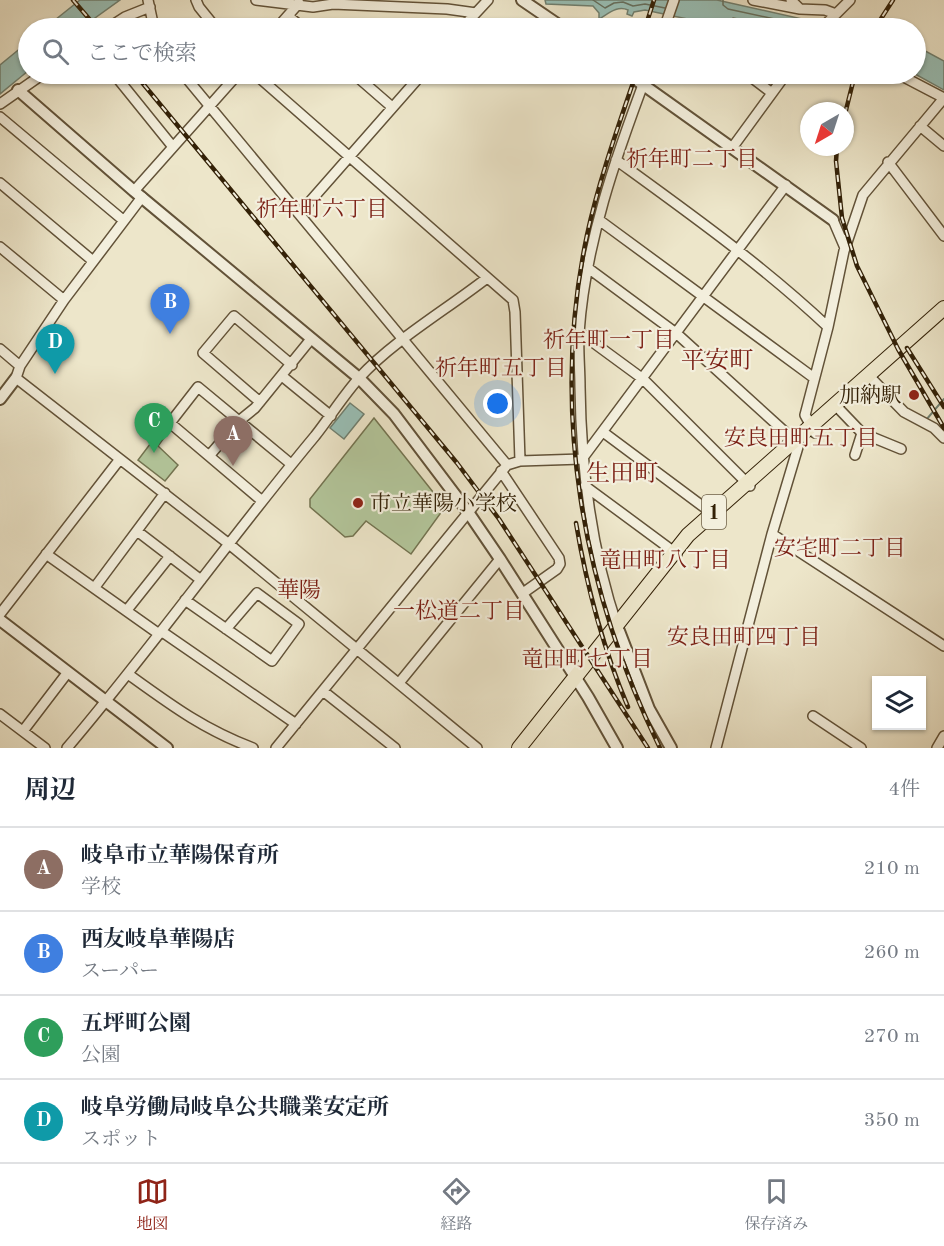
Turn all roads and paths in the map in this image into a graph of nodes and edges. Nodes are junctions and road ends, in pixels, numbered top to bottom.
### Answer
1 (196, 0) edge
2 (256, 0) edge
3 (488, 0) edge
4 (522, 0) edge
5 (674, 0) edge
6 (753, 0) edge
7 (791, 0) edge
8 (850, 0) edge
9 (150, 2) edge
10 (299, 3) edge
11 (800, 9) junction
12 (476, 13) junction
13 (288, 16) joint
14 (834, 16) joint
15 (123, 18) edge
16 (152, 18) edge
17 (208, 18) edge
18 (290, 18) edge
19 (471, 18) edge
20 (548, 18) edge
21 (670, 18) edge
22 (27, 84) edge
23 (122, 84) edge
24 (191, 84) edge
25 (229, 84) edge
26 (266, 84) edge
27 (366, 84) edge
28 (413, 84) edge
29 (643, 84) edge
30 (651, 84) edge
31 (760, 84) edge
32 (779, 84) edge
33 (917, 84) edge
34 (18, 90) junction
35 (772, 93) junction
36 (0, 104) edge
37 (210, 106) junction
38 (392, 107) junction
39 (0, 117) edge
40 (920, 126) junction
41 (944, 146) edge
42 (173, 147) junction
43 (732, 148) junction
44 (350, 157) junction
45 (616, 160) junction
46 (888, 162) junction
47 (0, 183) edge
48 (786, 185) junction
49 (138, 194) junction
50 (299, 214) junction
51 (123, 220) junction
52 (599, 220) junction
53 (834, 220) joint
54 (944, 236) edge
55 (0, 247) edge
56 (845, 248) junction
57 (738, 250) junction
58 (93, 261) junction
59 (588, 268) junction
60 (487, 278) junction
61 (704, 296) junction
62 (64, 300) junction
63 (944, 311) edge
64 (828, 327) junction
65 (579, 332) junction
66 (676, 333) junction
67 (403, 338) junction
68 (311, 339) junction
69 (0, 349) edge
70 (292, 365) junction
71 (20, 366) junction
72 (282, 376) junction
73 (16, 378) junction
74 (359, 378) junction
75 (643, 378) junction
76 (814, 378) junction
77 (870, 378) junction
78 (0, 399) edge
79 (260, 402) junction
80 (840, 410) junction
81 (331, 416) junction
82 (239, 421) junction
83 (813, 430) junction
84 (603, 432) junction
85 (862, 433) junction
86 (944, 438) edge
87 (796, 444) junction
88 (901, 449) dead end
89 (855, 455) dead end
90 (209, 456) junction
91 (120, 459) junction
92 (582, 459) junction
93 (520, 460) junction
94 (291, 464) junction
95 (504, 468) junction
96 (749, 485) junction
97 (585, 486) junction
98 (165, 493) junction
99 (261, 500) junction
100 (468, 512) junction
101 (714, 517) junction
102 (137, 531) junction
103 (772, 534) junction
104 (229, 544) junction
105 (676, 553) junction
106 (46, 554) junction
107 (170, 556) junction
108 (500, 559) junction
109 (201, 580) junction
110 (95, 587) junction
111 (523, 593) junction
112 (185, 600) junction
113 (127, 610) junction
114 (0, 614) edge
115 (0, 620) edge
116 (617, 627) junction
117 (226, 629) junction
118 (160, 632) junction
119 (944, 646) edge
120 (358, 648) junction
121 (69, 672) junction
122 (128, 674) junction
123 (577, 680) junction
124 (399, 683) junction
125 (323, 691) junction
126 (107, 701) junction
127 (0, 714) edge
128 (813, 716) dead end
129 (296, 724) junction
130 (23, 731) junction
131 (944, 736) edge
132 (45, 748) edge
133 (67, 748) edge
134 (167, 748) edge
135 (253, 748) edge
136 (276, 748) edge
137 (395, 748) edge
138 (477, 748) edge
139 (519, 748) edge
140 (528, 748) edge
141 (617, 748) edge
142 (671, 748) edge
143 (716, 748) edge
144 (861, 748) edge
145 (937, 748) edge

1 - 17 street
2 - 10 street
3 - 12 street
4 - 20 street
5 - 21 street
6 - 11 street
7 - 11 street
8 - 14 street
9 - 15 street
9 - 16 street
10 - 12 street
10 - 13 street
11 - 14 street
12 - 19 street
13 - 18 street
22 - 34 street
23 - 42 street
24 - 37 street
25 - 37 street
26 - 44 street
27 - 38 street
28 - 38 street
29 - 45 street
30 - 43 street
31 - 35 street
32 - 35 street
33 - 40 street
34 - 36 street
34 - 49 street
35 - 43 street
37 - 42 street
37 - 50 street
38 - 44 street
39 - 51 street
40 - 41 street
40 - 46 street
42 - 49 street
43 - 48 street
44 - 50 street
44 - 60 street
45 - 52 street
45 - 57 street
46 - 54 street
46 - 56 street
47 - 58 street
48 - 53 street
48 - 57 street
49 - 51 street
49 - 68 street
50 - 67 street
51 - 58 street
52 - 59 street
52 - 61 street
53 - 56 street
55 - 62 street
56 - 64 street
57 - 61 street
57 - 64 street
58 - 62 street
59 - 65 street
59 - 66 street
60 - 67 street
60 - 93 street
61 - 66 street
61 - 76 street
62 - 71 street
63 - 77 main road, 1
64 - 76 street
65 - 75 street
65 - 92 street
66 - 75 street
66 - 87 street
67 - 74 street
67 - 95 street
68 - 70 street
68 - 74 street
69 - 71 street
70 - 72 street
70 - 79 street
71 - 73 street
72 - 79 street
72 - 81 street
73 - 78 street
73 - 91 street
74 - 81 street
74 - 100 street
75 - 84 street
75 - 96 street
76 - 83 street
77 - 80 main road, 1
77 - 83 main road, 1
77 - 86 street
79 - 82 street
80 - 83 main road, 1
80 - 85 street
81 - 94 street
82 - 90 street
82 - 90 street
82 - 94 street
83 - 87 main road, 1
84 - 92 street
84 - 101 street
85 - 88 street
85 - 89 street
87 - 96 main road, 1
87 - 103 street
90 - 99 street
91 - 98 street
91 - 106 street
92 - 93 street
92 - 97 street
93 - 95 street
94 - 99 street
95 - 100 street
95 - 111 street
96 - 101 main road, 1
97 - 105 street
97 - 116 street
98 - 102 street
98 - 104 street
99 - 104 street
100 - 108 street
100 - 120 street
101 - 105 main road, 1
102 - 107 street
102 - 110 street
103 - 119 street
103 - 143 street
104 - 109 street
104 - 120 street
105 - 116 main road, 1
106 - 110 street
106 - 114 street
107 - 109 street
107 - 113 street
108 - 111 street
108 - 124 street
109 - 112 street
110 - 113 street
111 - 123 street
112 - 117 street
112 - 118 street
113 - 118 street
115 - 121 street
116 - 123 main road, 1
116 - 142 street
117 - 117 street
118 - 122 street
118 - 129 street
120 - 124 street
120 - 125 street
121 - 126 street
121 - 130 street
122 - 126 street
122 - 135 street
123 - 139 main road, 1
123 - 140 main road, 1
123 - 141 street
124 - 138 street
125 - 129 street
125 - 137 street
126 - 133 street
126 - 134 street
127 - 130 street
128 - 144 street
129 - 136 street
130 - 132 street
131 - 145 street

